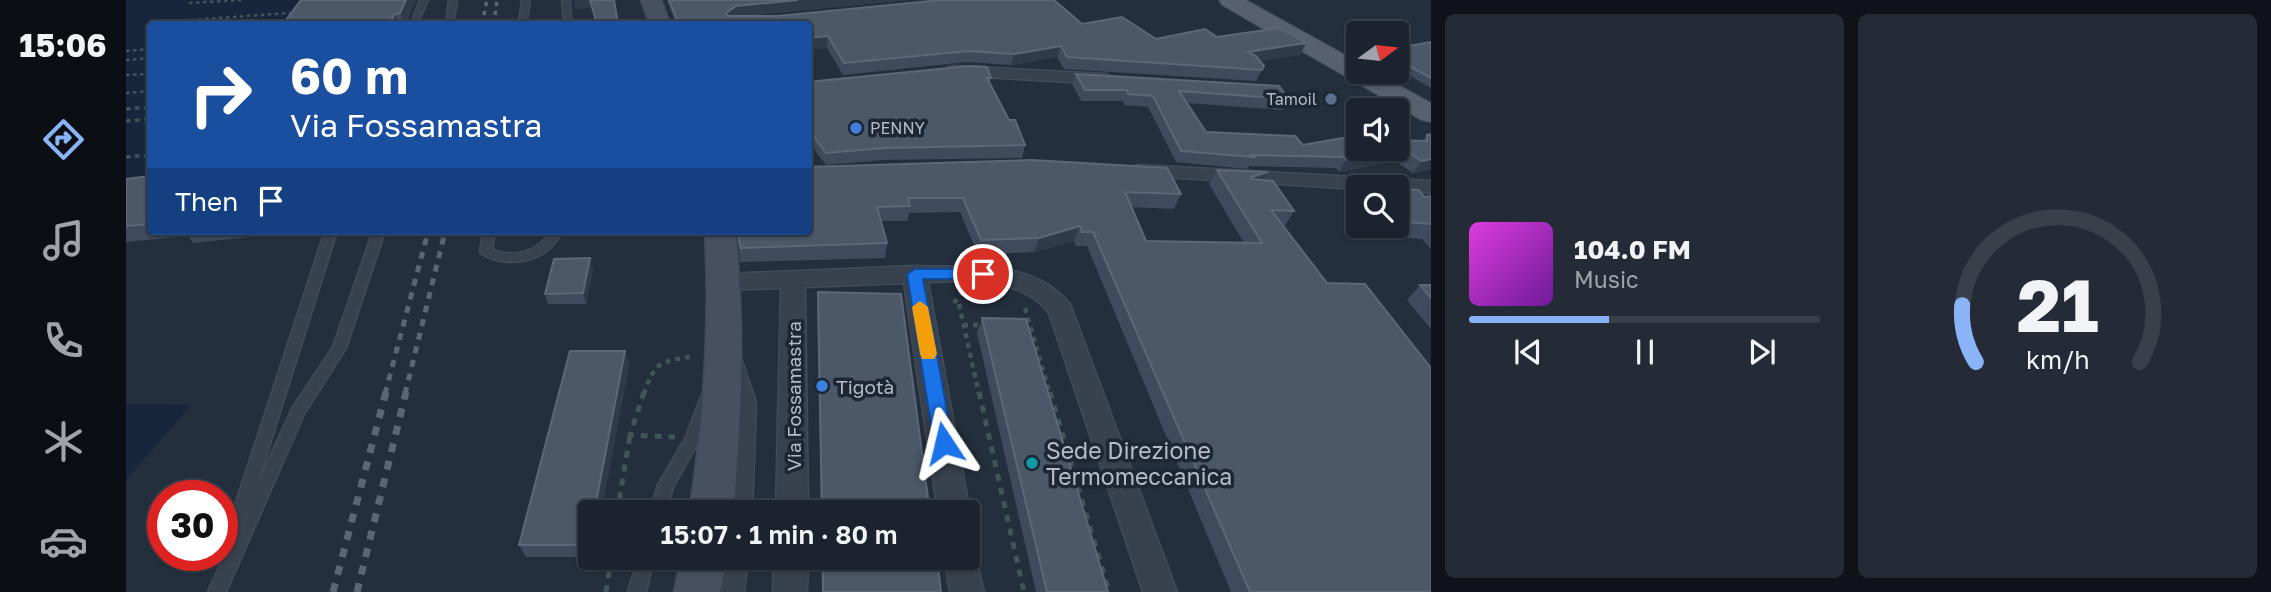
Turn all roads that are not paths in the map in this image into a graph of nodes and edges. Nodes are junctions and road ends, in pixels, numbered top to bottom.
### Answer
1 (424, 0) edge
2 (453, 0) edge
3 (526, 0) edge
4 (566, 0) edge
5 (651, 0) edge
6 (1230, 0) edge
7 (1249, 0) edge
8 (415, 21) edge
9 (450, 21) edge
10 (522, 21) edge
11 (568, 21) edge
12 (659, 21) edge
13 (1346, 54) edge
14 (940, 72) edge
15 (1127, 80) edge
16 (1400, 84) edge
17 (1431, 101) edge
18 (1431, 114) edge
19 (1111, 170) edge
20 (1431, 187) edge
21 (330, 235) edge
22 (378, 235) edge
23 (488, 235) edge
24 (555, 235) edge
25 (720, 235) edge
26 (915, 274) junction
27 (793, 279) junction
28 (725, 282) junction
29 (712, 350) junction
30 (662, 500) edge
31 (712, 500) edge
32 (737, 500) edge
33 (792, 500) edge
34 (952, 500) edge
35 (643, 570) edge
36 (702, 570) edge
37 (730, 570) edge
38 (791, 570) edge
39 (963, 570) edge
40 (216, 592) edge
41 (637, 592) edge
42 (697, 592) edge
43 (727, 592) edge
44 (790, 592) edge
45 (967, 592) edge
46 (1160, 592) edge

1 - 8 lane
2 - 9 lane
3 - 10 lane
4 - 11 lane
5 - 12 main road
6 - 18 main road
7 - 13 main road
14 - 15 street
16 - 17 main road
19 - 20 street
21 - 40 lane
22 - 40 lane
23 - 24 lane
25 - 28 main road
26 - 27 street
26 - 34 street
26 - 46 street
27 - 28 street
27 - 33 street, Via Fossamastra
28 - 29 main road
29 - 30 lane
29 - 31 main road
29 - 32 street
35 - 41 lane
36 - 42 main road
37 - 43 street
38 - 44 street
39 - 45 street

